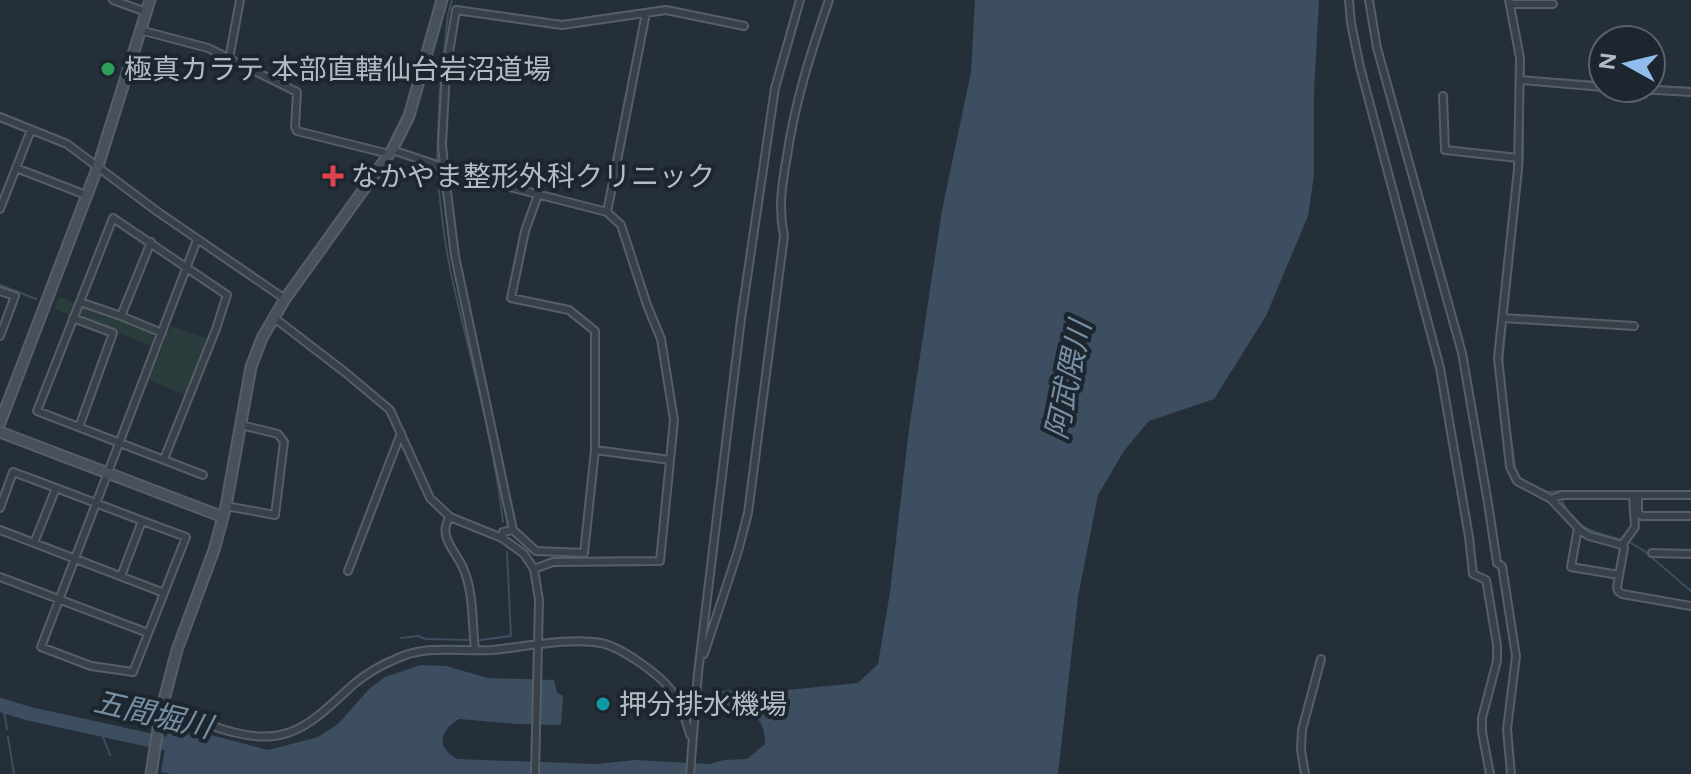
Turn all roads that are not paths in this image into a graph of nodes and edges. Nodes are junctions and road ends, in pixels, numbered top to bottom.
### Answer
1 (113, 0) edge
2 (150, 0) edge
3 (240, 0) edge
4 (442, 0) edge
5 (665, 0) edge
6 (800, 0) edge
7 (829, 0) edge
8 (1349, 0) edge
9 (1369, 0) edge
10 (1509, 2) edge
11 (1553, 4) dead end
12 (666, 10) junction
13 (146, 12) junction
14 (646, 13) junction
15 (744, 26) dead end
16 (140, 30) junction
17 (229, 59) junction
18 (1520, 80) junction
19 (1587, 86) edge
20 (1667, 91) edge
21 (1691, 92) edge
22 (1443, 96) dead end
23 (0, 117) edge
24 (31, 130) junction
25 (391, 152) junction
26 (1518, 158) junction
27 (98, 166) junction
28 (444, 167) junction
29 (16, 168) junction
30 (86, 195) junction
31 (538, 195) junction
32 (0, 209) edge
33 (607, 212) junction
34 (197, 240) junction
35 (151, 242) junction
36 (187, 268) junction
37 (0, 291) edge
38 (285, 299) junction
39 (80, 302) junction
40 (121, 316) junction
41 (273, 317) junction
42 (73, 318) junction
43 (1503, 318) junction
44 (1634, 326) dead end
45 (162, 333) junction
46 (0, 336) edge
47 (0, 392) edge
48 (11, 396) junction
49 (0, 423) edge
50 (241, 425) junction
51 (79, 427) junction
52 (0, 432) edge
53 (401, 433) junction
54 (120, 443) junction
55 (595, 450) junction
56 (164, 459) junction
57 (670, 460) junction
58 (109, 474) junction
59 (203, 475) dead end
60 (56, 488) junction
61 (1691, 495) edge
62 (1636, 496) junction
63 (1551, 499) junction
64 (96, 503) junction
65 (226, 506) junction
66 (0, 508) edge
67 (1691, 516) edge
68 (223, 517) junction
69 (450, 517) junction
70 (142, 521) junction
71 (1578, 528) junction
72 (0, 530) edge
73 (513, 530) junction
74 (502, 538) junction
75 (34, 543) junction
76 (1622, 545) junction
77 (1652, 553) dead end
78 (1691, 554) edge
79 (75, 559) junction
80 (534, 569) junction
81 (348, 571) dead end
82 (1619, 575) junction
83 (121, 576) junction
84 (0, 577) edge
85 (164, 593) junction
86 (59, 600) junction
87 (1691, 606) edge
88 (148, 633) junction
89 (539, 647) junction
90 (475, 650) junction
91 (1321, 659) dead end
92 (698, 673) junction
93 (161, 711) junction
94 (692, 740) junction
95 (151, 774) edge
96 (535, 774) edge
97 (690, 774) edge
98 (1305, 774) edge
99 (1490, 774) edge
100 (1511, 774) edge

1 - 13 street
2 - 13 street
3 - 17 street
4 - 25 street
5 - 12 street
6 - 92 street
7 - 92 street
8 - 99 street
9 - 100 street
10 - 11 street
10 - 18 street
12 - 14 street
12 - 15 street
13 - 16 street
14 - 28 street
14 - 33 street
16 - 17 street
16 - 27 street
17 - 25 street
18 - 19 street
18 - 26 street
20 - 21 street
22 - 26 street
23 - 24 street
24 - 27 street
24 - 29 street
25 - 28 street
25 - 38 street
26 - 43 street
27 - 30 street
27 - 34 street
28 - 31 street
28 - 73 street
29 - 30 street
29 - 32 street
30 - 48 street
31 - 33 street
31 - 55 street
33 - 57 street
34 - 36 street
34 - 38 street
35 - 36 street
35 - 39 street
35 - 40 street
36 - 45 street
36 - 56 street
37 - 46 street
38 - 41 street
39 - 40 street
39 - 42 street
40 - 45 street
41 - 50 street
41 - 53 street
42 - 51 street
42 - 51 street
43 - 44 street
43 - 63 street
45 - 54 street
47 - 48 street
48 - 49 street
50 - 65 street
50 - 65 street
51 - 54 street
52 - 58 street
53 - 69 street
53 - 81 street
54 - 56 street
54 - 58 street
55 - 57 street
55 - 73 street
56 - 59 street
57 - 80 street
58 - 64 street
58 - 68 street
60 - 64 street
60 - 66 street
60 - 75 street
61 - 62 street
62 - 63 street
62 - 67 street
62 - 76 street
63 - 71 street
64 - 70 street
64 - 79 street
65 - 68 street
68 - 93 street
69 - 74 street
69 - 90 street
70 - 83 street
70 - 85 street
71 - 76 street
71 - 82 street
72 - 75 street
73 - 74 street
74 - 80 street
75 - 79 street
76 - 82 street
77 - 78 street
79 - 83 street
79 - 86 street
80 - 89 street
82 - 87 street
83 - 85 street
84 - 86 street
85 - 88 street
86 - 88 street
86 - 88 street
89 - 90 street
89 - 94 street
89 - 96 street
90 - 93 street
91 - 98 street
92 - 94 street
93 - 95 street
94 - 97 street

